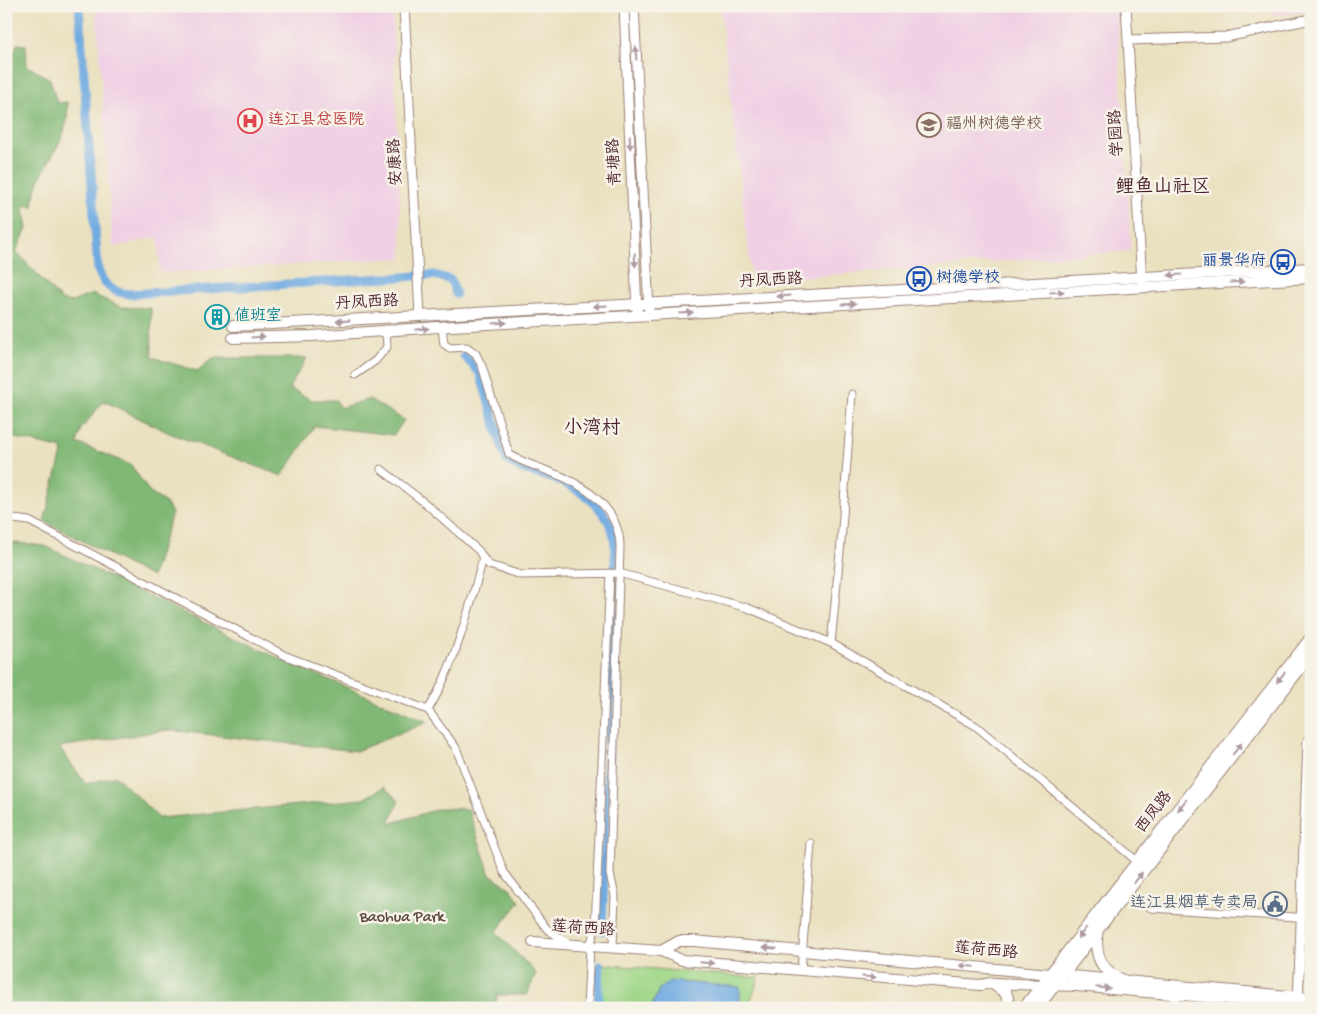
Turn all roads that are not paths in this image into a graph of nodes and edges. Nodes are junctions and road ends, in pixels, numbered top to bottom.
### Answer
1 (404, 6) edge
2 (624, 6) edge
3 (634, 6) edge
4 (1126, 6) edge
5 (1311, 19) edge
6 (1128, 40) junction
7 (1311, 268) edge
8 (1311, 278) edge
9 (1142, 282) junction
10 (637, 304) junction
11 (648, 304) junction
12 (649, 315) junction
13 (420, 316) junction
14 (638, 316) junction
15 (233, 326) dead end
16 (442, 327) junction
17 (386, 332) junction
18 (234, 338) dead end
19 (355, 375) dead end
20 (852, 394) dead end
21 (381, 469) dead end
22 (6, 518) edge
23 (483, 558) junction
24 (610, 573) junction
25 (619, 573) junction
26 (1311, 638) edge
27 (831, 643) junction
28 (1311, 654) edge
29 (428, 710) junction
30 (1308, 741) dead end
31 (811, 843) dead end
32 (1138, 862) junction
33 (1138, 899) dead end
34 (1306, 917) edge
35 (1097, 931) junction
36 (533, 942) dead end
37 (570, 944) junction
38 (590, 946) junction
39 (613, 947) junction
40 (660, 951) junction
41 (802, 951) junction
42 (993, 968) junction
43 (801, 971) junction
44 (1050, 974) junction
45 (1063, 975) junction
46 (1125, 981) junction
47 (992, 983) junction
48 (1042, 985) junction
49 (1054, 985) junction
50 (1175, 994) junction
51 (1311, 998) edge
52 (1298, 1003) edge
53 (1311, 1006) edge
54 (587, 1008) edge
55 (1010, 1008) edge
56 (1024, 1008) edge
57 (1037, 1008) edge
58 (1175, 1008) edge

1 - 13 street, 安康路
2 -> 10 street, 青塘路
11 -> 3 street, 青塘路
4 - 6 street, 学园路
5 - 6 street
6 - 9 street, 学园路
7 -> 9 main road, 丹凤西路
9 -> 8 main road, 丹凤西路
9 -> 11 main road, 丹凤西路
12 -> 9 main road, 丹凤西路
10 - 11 main road, 丹凤西路
10 -> 13 main road, 丹凤西路
10 - 14 street, 青塘路
11 - 12 street, 青塘路
12 - 14 main road, 丹凤西路
13 -> 15 main road, 丹凤西路
16 -> 14 main road, 丹凤西路
17 -> 16 main road, 丹凤西路
16 - 25 street
18 -> 17 main road, 丹凤西路
17 - 19 street
20 - 27 street
21 - 23 street
22 - 29 street
23 - 24 street
23 - 29 street
24 - 25 street
24 - 38 street
25 - 27 street
25 - 39 street
26 -> 32 main road, 西凤路
27 - 32 street
35 -> 28 main road, 西凤路
29 - 37 street
30 - 34 street
31 - 41 street
32 -> 44 main road, 西凤路
33 - 34 street
34 - 52 street
35 - 45 main road, 西凤路
35 - 46 main road
36 - 37 main road, 莲荷西路
37 - 38 main road, 莲荷西路
38 - 39 main road, 莲荷西路
38 - 54 street
39 - 40 main road, 莲荷西路
41 -> 40 main road, 莲荷西路
40 -> 43 main road, 莲荷西路
42 -> 41 main road, 莲荷西路
41 - 43 street
42 - 44 main road, 莲荷西路
42 - 47 main road
43 -> 47 main road, 莲荷西路
44 - 45 main road, 莲荷西路
44 - 48 main road, 西凤路
45 - 46 main road, 莲荷西路
45 - 49 main road, 西凤路
46 - 52 main road, 莲荷西路
47 - 48 main road, 莲荷西路
47 - 55 main road
48 - 49 main road, 莲荷西路
48 - 56 main road, 西凤路
49 -> 50 main road, 莲荷西路
49 - 57 main road, 西凤路
50 - 52 main road, 莲荷西路
50 - 58 street
51 - 52 main road, 莲荷西路
52 - 53 main road, 莲荷西路

